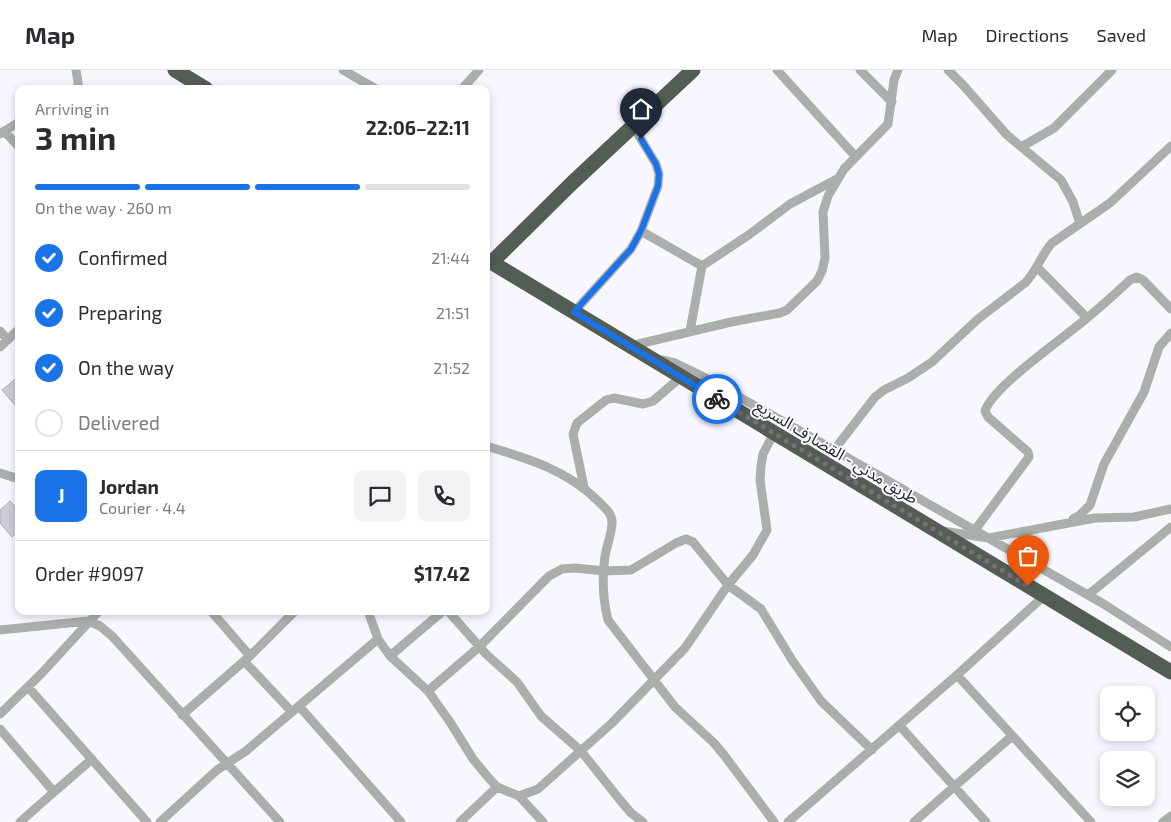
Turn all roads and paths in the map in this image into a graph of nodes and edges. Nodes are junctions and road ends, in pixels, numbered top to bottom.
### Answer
1 (76, 70) edge
2 (175, 70) edge
3 (343, 70) edge
4 (479, 70) edge
5 (693, 70) edge
6 (777, 70) edge
7 (860, 70) edge
8 (898, 70) edge
9 (948, 70) edge
10 (1112, 70) edge
11 (78, 85) edge
12 (199, 85) edge
13 (369, 85) edge
14 (466, 85) edge
15 (892, 102) junction
16 (15, 124) edge
17 (633, 126) junction
18 (2, 132) edge
19 (15, 143) edge
20 (1171, 146) edge
21 (1021, 147) junction
22 (855, 156) junction
23 (837, 179) junction
24 (1080, 224) junction
25 (641, 231) junction
26 (490, 260) edge
27 (490, 263) edge
28 (702, 266) junction
29 (1037, 267) junction
30 (1171, 309) edge
31 (574, 312) junction
32 (1087, 318) junction
33 (0, 331) edge
34 (690, 331) junction
35 (15, 333) edge
36 (1171, 333) edge
37 (8, 340) junction
38 (630, 346) junction
39 (0, 347) edge
40 (644, 355) junction
41 (681, 377) junction
42 (774, 433) junction
43 (490, 447) edge
44 (834, 450) junction
45 (0, 473) edge
46 (15, 478) edge
47 (584, 487) junction
48 (1171, 509) edge
49 (1069, 522) junction
50 (1171, 527) edge
51 (934, 529) junction
52 (975, 530) junction
53 (989, 538) junction
54 (605, 571) junction
55 (728, 585) junction
56 (1088, 595) junction
57 (1044, 596) junction
58 (95, 615) edge
59 (216, 615) edge
60 (291, 615) edge
61 (369, 615) edge
62 (438, 615) edge
63 (452, 615) edge
64 (88, 622) junction
65 (0, 630) edge
66 (378, 639) junction
67 (480, 647) junction
68 (1171, 647) edge
69 (390, 656) junction
70 (247, 658) junction
71 (1171, 672) edge
72 (957, 675) junction
73 (655, 679) junction
74 (28, 687) junction
75 (428, 691) junction
76 (295, 709) junction
77 (0, 714) edge
78 (182, 715) junction
79 (899, 725) junction
80 (0, 729) edge
81 (1012, 736) junction
82 (872, 750) junction
83 (581, 751) junction
84 (92, 759) junction
85 (226, 764) junction
86 (954, 786) junction
87 (497, 787) junction
88 (54, 792) junction
89 (519, 796) junction
90 (1171, 816) edge
91 (21, 822) edge
92 (147, 822) edge
93 (160, 822) edge
94 (280, 822) edge
95 (400, 822) edge
96 (460, 822) edge
97 (543, 822) edge
98 (643, 822) edge
99 (774, 822) edge
100 (788, 822) edge
101 (914, 822) edge
102 (986, 822) edge
103 (1091, 822) edge
104 (1163, 822) edge

1 - 11 street
2 - 12 highway
3 - 13 street
4 - 14 street
5 - 17 highway
6 - 22 street
7 - 15 street
8 - 15 street
9 - 21 street
10 - 21 street
15 - 22 street
16 - 18 street
17 - 25 street
17 - 26 highway
18 - 19 street
20 - 24 street
21 - 24 street
22 - 23 street
23 - 28 street
23 - 34 street
24 - 29 street
25 - 28 street
25 - 31 street
27 - 31 highway, طريق مدني - القضارف السريع
28 - 34 street
29 - 32 street
29 - 44 street
30 - 32 street
31 - 38 highway, طريق مدني - القضارف السريع
32 - 52 street
33 - 37 street
34 - 38 street
35 - 37 street
36 - 49 street
37 - 39 street
38 - 40 highway, طريق مدني - القضارف السريع
40 - 41 highway, طريق مدني - القضارف السريع
40 - 44 street
41 - 42 highway, طريق مدني - القضارف السريع
41 - 47 street
42 - 51 highway, طريق مدني - القضارف السريع
42 - 55 street
43 - 47 street
44 - 52 street
45 - 46 street
47 - 54 street
48 - 49 street
49 - 53 street
50 - 56 street
51 - 53 street
51 - 57 highway, طريق مدني - القضارف السريع
52 - 53 street
53 - 56 street
54 - 55 street
54 - 67 street
54 - 73 street
55 - 73 street
55 - 82 street
56 - 68 street
57 - 71 highway, طريق مدني - القضارف السريع
57 - 72 street
58 - 64 street
59 - 70 street
60 - 70 street
61 - 66 street
62 - 69 street
63 - 67 street
64 - 65 street
64 - 74 street
64 - 78 street
66 - 69 street
66 - 76 street
67 - 75 street
67 - 83 street
69 - 75 street
70 - 76 street
70 - 78 street
72 - 79 street
72 - 81 street
73 - 83 street
73 - 99 street
74 - 77 street
74 - 84 street
75 - 87 street
76 - 85 street
76 - 95 street
78 - 85 street
79 - 82 street
79 - 86 street
80 - 88 street
81 - 86 street
81 - 103 street
82 - 100 street
83 - 89 street
83 - 98 street
84 - 88 street
84 - 92 street
85 - 93 street
85 - 94 street
86 - 101 street
86 - 102 street
87 - 89 street
87 - 96 street
88 - 91 street
89 - 97 street
90 - 104 street

